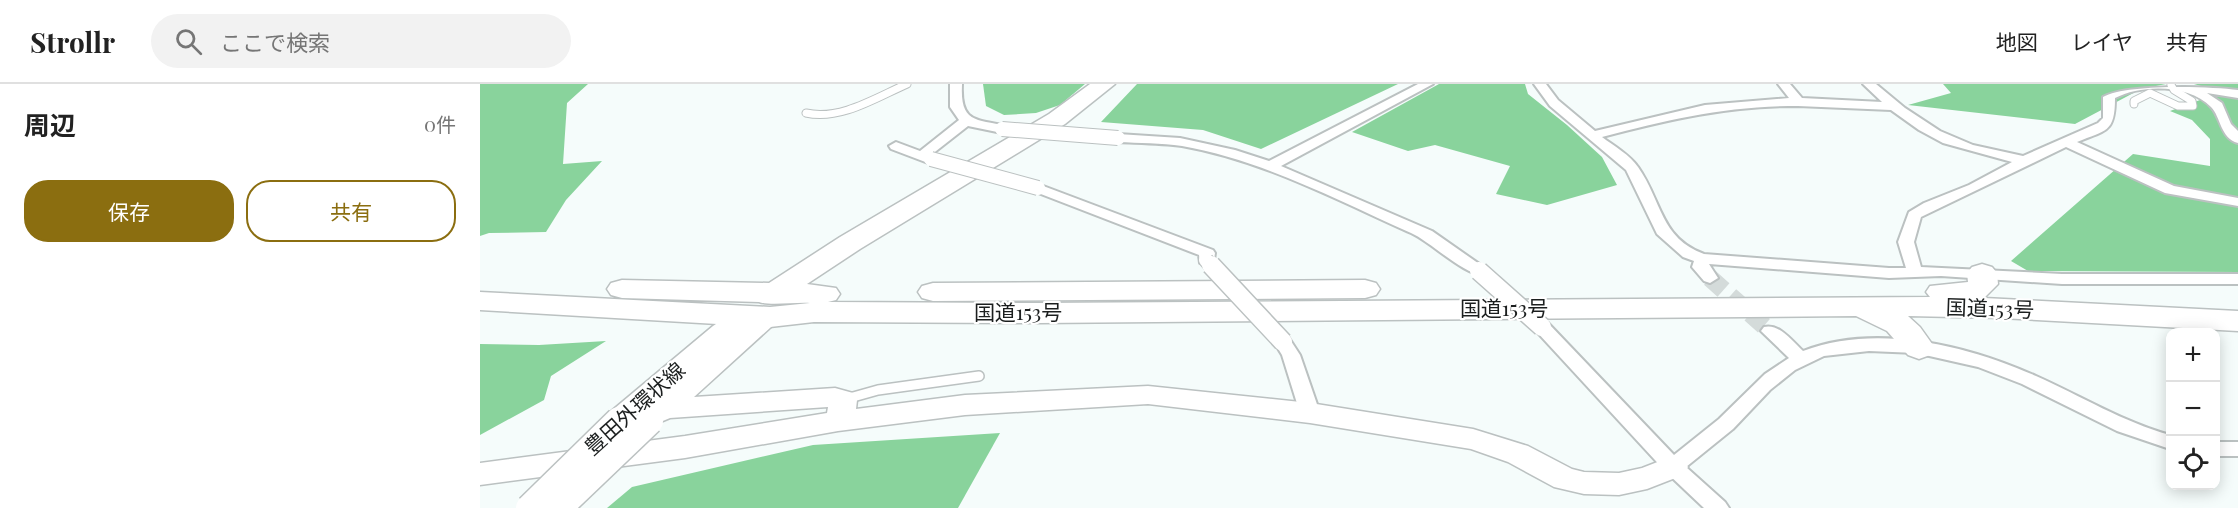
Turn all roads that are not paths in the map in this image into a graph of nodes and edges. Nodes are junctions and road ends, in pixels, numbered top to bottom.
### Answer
1 (907, 84) edge
2 (956, 84) edge
3 (1104, 84) edge
4 (1115, 84) edge
5 (1427, 84) edge
6 (1539, 84) edge
7 (1784, 84) edge
8 (1869, 84) edge
9 (2178, 84) edge
10 (2171, 85) edge
11 (2238, 94) edge
12 (1798, 102) junction
13 (2134, 104) dead end
14 (1892, 106) junction
15 (806, 113) dead end
16 (965, 122) junction
17 (1594, 135) junction
18 (2238, 140) edge
19 (2068, 143) junction
20 (896, 147) dead end
21 (925, 158) junction
22 (2024, 162) junction
23 (1270, 166) junction
24 (2238, 202) edge
25 (1702, 259) junction
26 (1915, 272) junction
27 (1982, 273) junction
28 (1710, 278) tunnel mouth
29 (2238, 279) edge
30 (480, 285) edge
31 (1888, 295) junction
32 (480, 301) edge
33 (771, 305) junction
34 (1752, 306) junction
35 (2001, 308) junction
36 (2238, 312) edge
37 (2238, 321) edge
38 (1770, 331) tunnel mouth
39 (1919, 348) junction
40 (1800, 358) junction
41 (980, 376) dead end
42 (840, 410) junction
43 (1310, 413) junction
44 (656, 415) junction
45 (2166, 441) edge
46 (2220, 449) edge
47 (2238, 449) edge
48 (1673, 467) junction
49 (480, 474) edge
50 (529, 508) edge
51 (559, 508) edge
52 (1718, 508) edge

1 - 15 lane
2 - 16 street
3 - 33 highway
4 - 33 highway
5 - 23 street
6 - 17 street
7 - 12 street
8 - 14 street
9 - 10 street
9 - 11 street
9 - 18 street
10 - 13 lane
10 - 19 street
12 - 14 street
12 - 17 street
14 - 22 street
16 - 21 street
16 - 23 street, bridge
17 - 25 street
19 - 22 street
19 - 24 street
20 - 21 street
21 - 43 street, bridge
22 - 26 street
23 - 48 street, bridge
25 - 26 street
25 - 28 street
26 - 27 street
27 - 29 street
27 - 31 highway
30 - 33 highway, 国道153号
31 - 33 highway, 国道153号
31 - 36 highway, 国道153号
32 - 33 highway, 国道153号
33 - 34 highway, 国道153号
33 - 44 street, 豊田外環状線
33 - 50 street, 豊田外環状線, bridge
34 - 35 highway, 国道153号
34 - 39 highway
35 - 37 highway, 国道153号
35 - 39 highway
38 - 40 street
39 - 40 street
39 - 45 street
40 - 48 street
41 - 42 lane
42 - 43 street
42 - 44 street
42 - 49 street
43 - 48 street
44 - 51 street, 豊田外環状線, bridge
46 - 47 street
48 - 52 street

